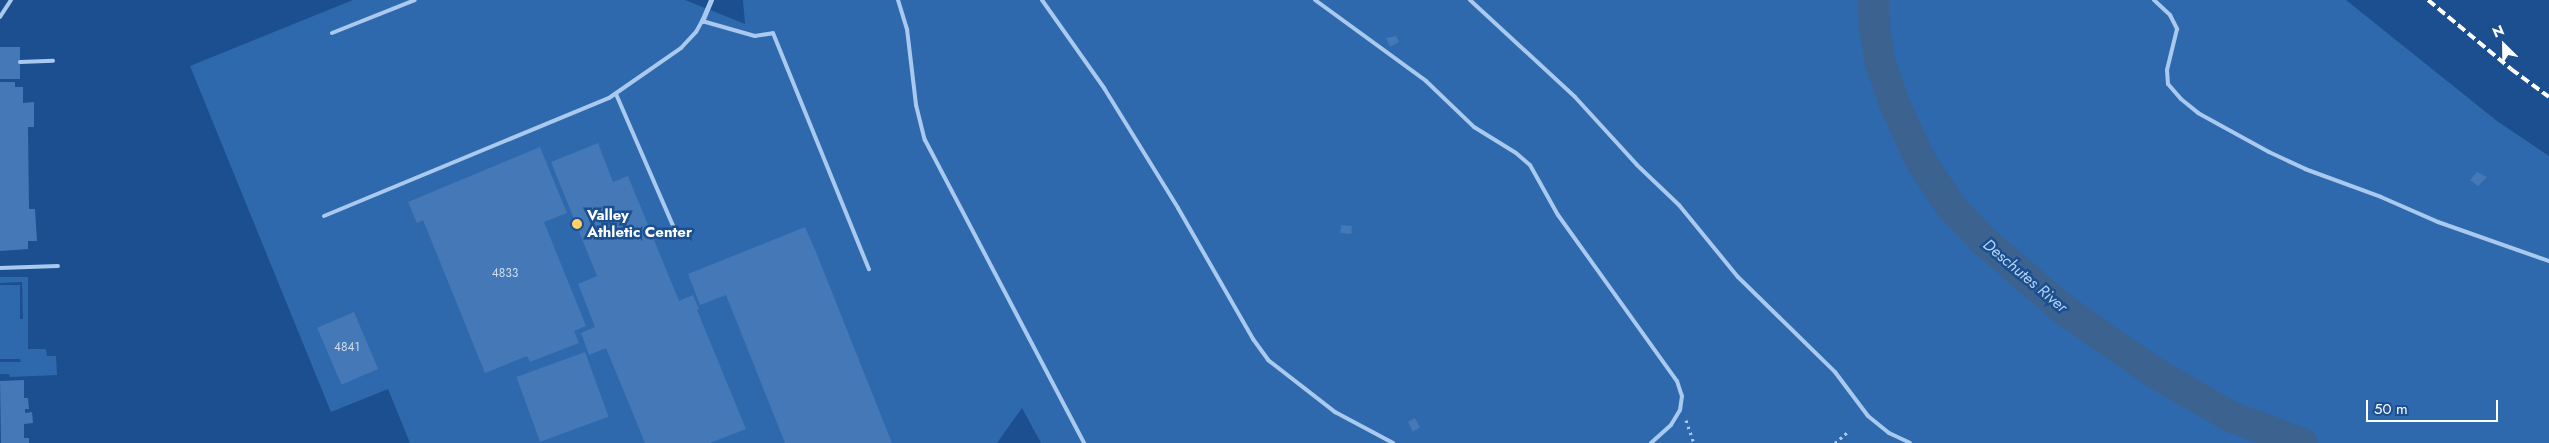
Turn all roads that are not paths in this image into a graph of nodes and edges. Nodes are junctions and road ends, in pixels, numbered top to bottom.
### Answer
1 (10, 0) edge
2 (415, 0) edge
3 (711, 0) edge
4 (898, 0) edge
5 (1042, 0) edge
6 (1315, 0) edge
7 (1470, 0) edge
8 (2154, 0) edge
9 (0, 17) edge
10 (702, 21) junction
11 (332, 33) dead end
12 (54, 61) dead end
13 (20, 62) dead end
14 (616, 94) junction
15 (324, 216) dead end
16 (673, 226) dead end
17 (2549, 261) edge
18 (58, 266) dead end
19 (0, 268) edge
20 (869, 269) dead end
21 (1084, 443) edge
22 (1393, 443) edge
23 (1651, 443) edge
24 (1910, 443) edge

1 - 9 lane
2 - 11 lane
3 - 10 street
4 - 21 lane
5 - 22 lane
6 - 23 lane
7 - 24 lane
8 - 17 lane
10 - 14 lane
10 - 20 lane
12 - 13 lane
14 - 15 lane
14 - 16 lane
18 - 19 lane

